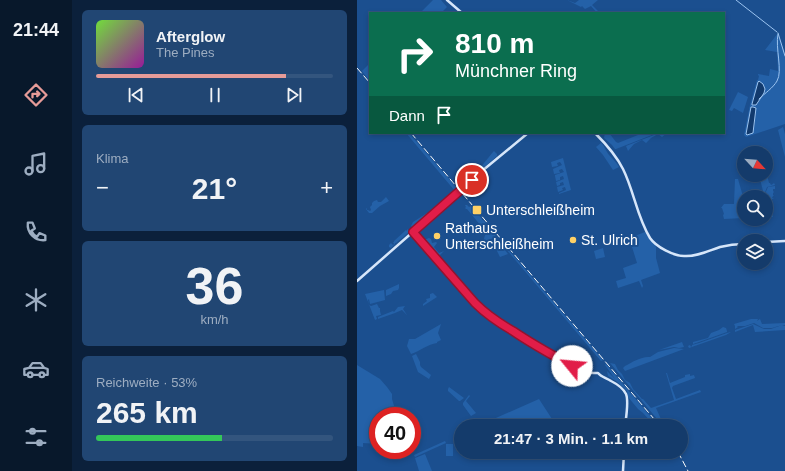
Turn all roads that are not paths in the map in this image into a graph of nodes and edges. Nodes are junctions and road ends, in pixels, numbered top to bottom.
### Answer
1 (447, 0) edge
2 (461, 12) edge
3 (526, 134) edge
4 (596, 134) edge
5 (413, 232) junction
6 (785, 241) edge
7 (773, 242) edge
8 (737, 245) edge
9 (357, 281) edge
10 (626, 419) edge
11 (624, 459) edge
12 (623, 471) edge

1 - 2 main road
3 - 5 main road, bridge
4 - 8 main road
5 - 9 main road
5 - 10 main road
6 - 7 main road
11 - 12 main road

